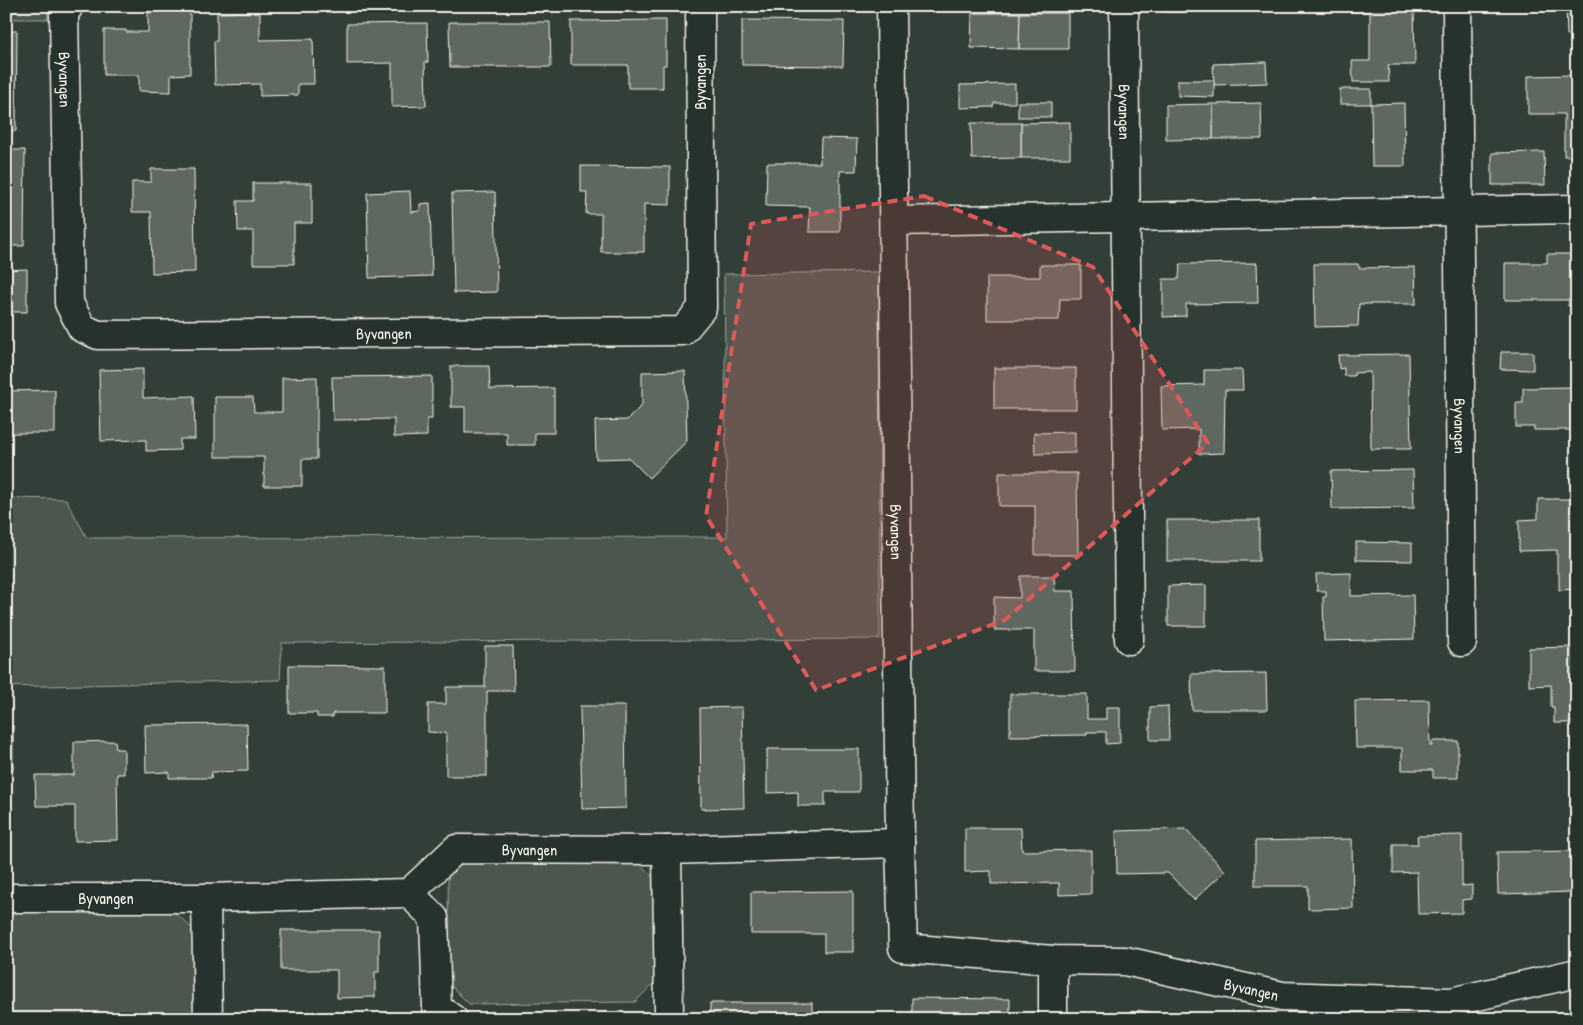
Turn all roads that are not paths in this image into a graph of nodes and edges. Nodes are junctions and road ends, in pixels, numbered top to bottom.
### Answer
1 (69, 6) edge
2 (700, 6) edge
3 (891, 6) edge
4 (1124, 6) edge
5 (1457, 6) edge
6 (1577, 209) edge
7 (1459, 211) junction
8 (1125, 217) junction
9 (894, 221) junction
10 (1129, 640) dead end
11 (1462, 642) dead end
12 (900, 844) junction
13 (667, 850) junction
14 (409, 892) junction
15 (6, 898) edge
16 (206, 898) junction
17 (1052, 960) junction
18 (1577, 972) edge
19 (1451, 1011) edge
20 (208, 1019) edge
21 (453, 1019) edge
22 (668, 1019) edge
23 (1053, 1019) edge

1 - 2 street, Byvangen
3 - 9 street, Byvangen
4 - 8 street, Byvangen
5 - 7 street, Byvangen
6 - 7 street
7 - 8 street
7 - 11 street, Byvangen
8 - 9 street
8 - 10 street, Byvangen
9 - 12 street, Byvangen
12 - 13 street, Byvangen
12 - 17 street, Byvangen
13 - 14 street, Byvangen
13 - 22 street
14 - 16 street, Byvangen
14 - 21 street
15 - 16 street, Byvangen
16 - 20 street
17 - 19 street, Byvangen
17 - 23 street
18 - 19 street, Byvangen

